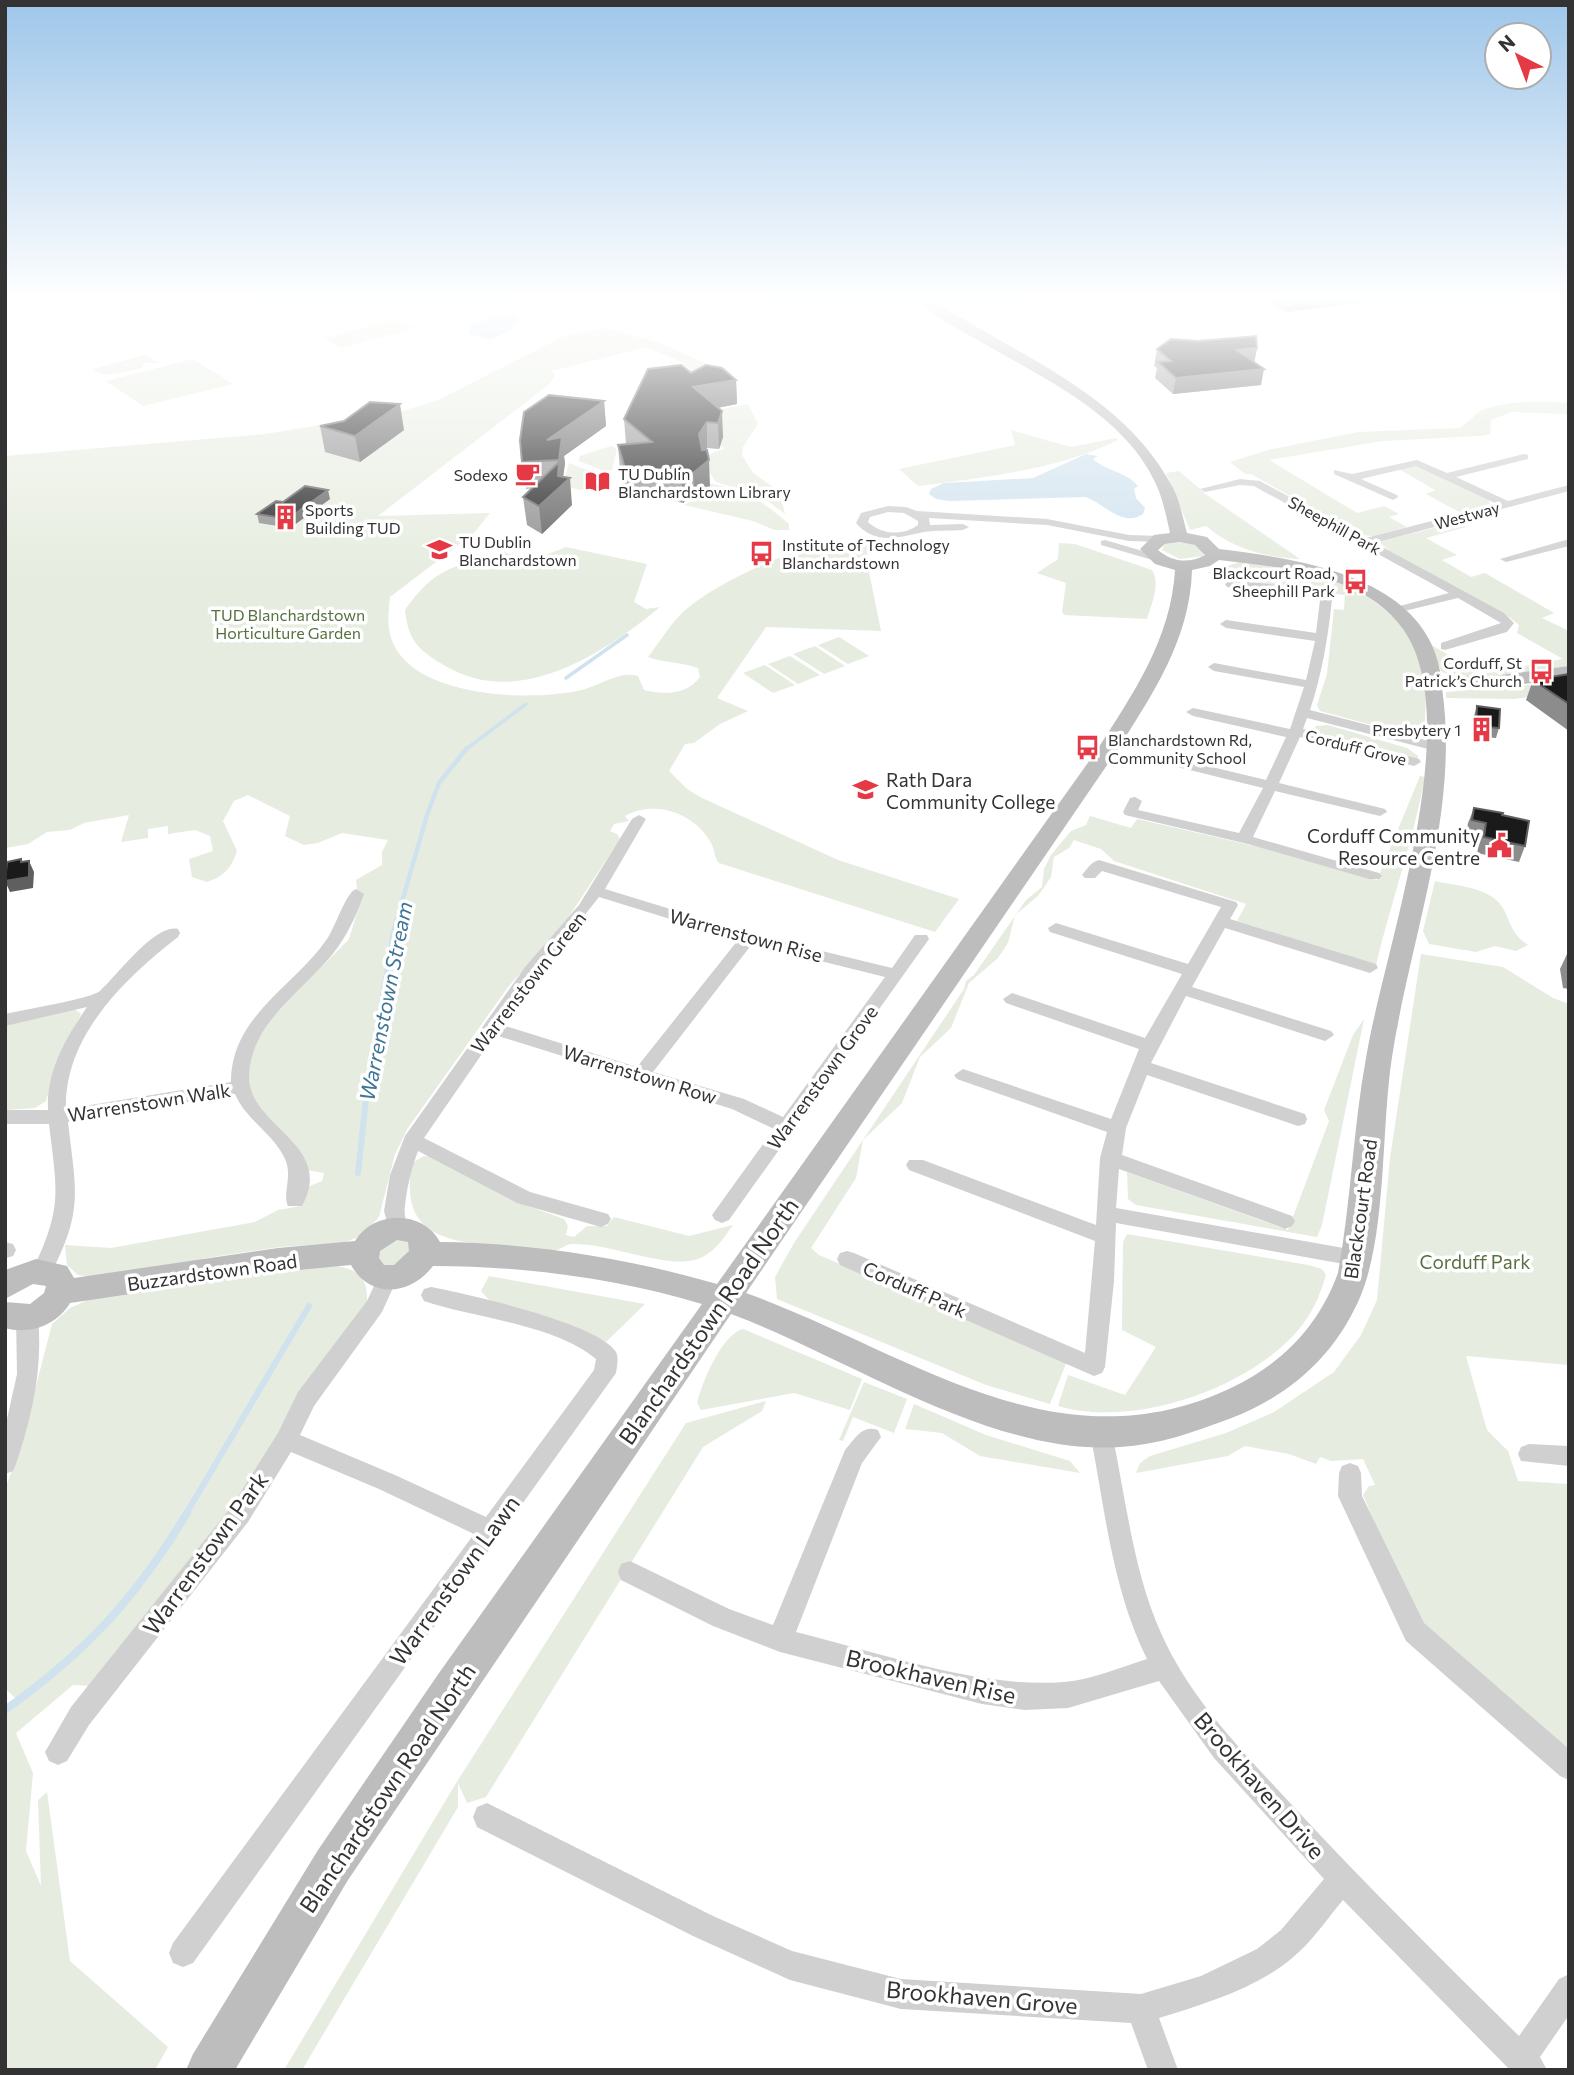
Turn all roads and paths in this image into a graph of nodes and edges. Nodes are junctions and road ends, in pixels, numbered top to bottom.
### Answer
1 (1079, 394) edge
2 (1524, 457) dead end
3 (1338, 472) dead end
4 (1448, 476) junction
5 (1350, 478) junction
6 (1569, 488) edge
7 (1205, 489) dead end
8 (1393, 497) dead end
9 (1507, 504) junction
10 (919, 514) junction
11 (921, 529) junction
12 (1180, 537) junction
13 (1160, 539) junction
14 (1366, 542) junction
15 (1569, 542) edge
16 (1552, 546) junction
17 (1214, 554) junction
18 (1569, 555) edge
19 (1156, 558) junction
20 (1506, 559) dead end
21 (1184, 565) junction
22 (1231, 584) dead end
23 (1460, 594) junction
24 (1396, 611) junction
25 (1226, 624) dead end
26 (1323, 638) junction
27 (1445, 646) dead end
28 (1214, 667) dead end
29 (1569, 672) edge
30 (1432, 682) junction
31 (1313, 685) junction
32 (1193, 712) dead end
33 (1305, 713) junction
34 (1298, 732) junction
35 (1425, 755) junction
36 (1166, 760) dead end
37 (1272, 784) junction
38 (1135, 801) dead end
39 (1380, 812) dead end
40 (639, 819) dead end
41 (1243, 841) junction
42 (1090, 875) dead end
43 (1374, 876) dead end
44 (596, 891) junction
45 (356, 894) dead end
46 (1221, 921) junction
47 (1056, 928) dead end
48 (172, 933) dead end
49 (748, 938) junction
50 (921, 939) dead end
51 (1370, 968) dead end
52 (1191, 971) junction
53 (897, 974) junction
54 (1181, 989) junction
55 (101, 998) junction
56 (1012, 999) dead end
57 (5, 1020) edge
58 (491, 1028) junction
59 (1325, 1035) dead end
60 (1149, 1046) junction
61 (1140, 1066) junction
62 (963, 1075) dead end
63 (640, 1076) junction
64 (240, 1087) junction
65 (5, 1117) edge
66 (59, 1117) junction
67 (1298, 1119) dead end
68 (787, 1127) junction
69 (1117, 1128) junction
70 (412, 1141) junction
71 (1110, 1158) junction
72 (916, 1165) dead end
73 (295, 1201) dead end
74 (1106, 1214) junction
75 (722, 1215) dead end
76 (601, 1219) dead end
77 (1285, 1221) dead end
78 (397, 1228) junction
79 (1105, 1237) junction
80 (364, 1252) junction
81 (426, 1254) junction
82 (1355, 1258) junction
83 (847, 1259) dead end
84 (388, 1277) junction
85 (51, 1281) junction
86 (5, 1287) edge
87 (431, 1295) dead end
88 (725, 1298) junction
89 (16, 1317) edge
90 (1101, 1433) junction
91 (870, 1437) dead end
92 (286, 1440) junction
93 (1529, 1454) dead end
94 (1569, 1456) edge
95 (5, 1464) edge
96 (1350, 1473) dead end
97 (489, 1530) junction
98 (630, 1572) dead end
99 (780, 1640) junction
100 (1164, 1667) junction
101 (58, 1752) dead end
102 (1569, 1767) edge
103 (488, 1818) dead end
104 (1342, 1879) junction
105 (183, 1953) dead end
106 (1569, 1989) edge
107 (1140, 2009) junction
108 (1527, 2064) edge
109 (209, 2070) edge
110 (1163, 2070) edge

1 - 12 street
2 - 4 street
3 - 5 street
4 - 5 street
4 - 9 street
5 - 8 street
6 - 9 street, Westway
7 - 14 street, Sheephill Park
9 - 14 street, Westway
10 - 11 street
10 - 11 street
10 - 13 street
11 - 19 street
12 - 13 main road
12 - 17 main road
13 - 19 main road
14 - 23 street, Sheephill Park
15 - 16 street
16 - 18 street
16 - 20 street
17 - 21 street
17 - 24 street, Blackcourt Road
19 - 21 main road
21 - 88 main road, Blanchardstown Road North
22 - 26 street, Corduff Grove
23 - 24 street
23 - 27 street, Sheephill Park
24 - 30 street, Blackcourt Road
25 - 26 street
26 - 31 street, Corduff Grove
28 - 31 street
29 - 30 street
30 - 35 street, Blackcourt Road
31 - 33 street, Corduff Grove
32 - 34 street, Corduff Grove
33 - 34 street, Corduff Grove
33 - 35 street, Corduff Grove
34 - 35 street, Corduff Grove
34 - 37 street, Corduff Grove
35 - 82 street, Blackcourt Road
36 - 37 street
37 - 39 street
37 - 41 street, Corduff Grove
38 - 41 street
40 - 44 street, Warrenstown Green
41 - 43 street
42 - 46 street
44 - 49 street, Warrenstown Rise
44 - 58 street, Warrenstown Green
45 - 64 street, Warrenstown Walk
46 - 51 street
46 - 52 street, Corduff Park
47 - 52 street
48 - 55 street
49 - 53 street, Warrenstown Rise
49 - 63 street
50 - 53 street, Warrenstown Grove
52 - 54 street, Corduff Park
53 - 68 street, Warrenstown Grove
54 - 59 street
54 - 60 street, Corduff Park
55 - 57 street
55 - 66 street
56 - 60 street
58 - 63 street, Warrenstown Row
58 - 70 street, Warrenstown Green
60 - 61 street, Corduff Park
61 - 67 street
61 - 69 street, Corduff Park
62 - 69 street
63 - 68 street, Warrenstown Row
64 - 66 street, Warrenstown Walk
64 - 73 street, Warrenstown Walk
65 - 66 street, Warrenstown Walk
66 - 85 street
68 - 75 street, Warrenstown Grove
69 - 71 street, Corduff Park
70 - 76 street
70 - 78 street, Warrenstown Green
71 - 74 street, Corduff Park
71 - 77 street
72 - 79 street
74 - 79 street, Corduff Park
74 - 82 street
78 - 80 street
78 - 81 street
79 - 83 street, Corduff Park
80 - 84 street
80 - 85 street, Buzzardstown Road
81 - 84 street
81 - 88 main road
82 - 90 street, Blackcourt Road
84 - 92 street, Warrenstown Park
85 - 86 street, Buzzardstown Road
85 - 89 main road
87 - 97 street, Warrenstown Lawn
88 - 90 street, Blackcourt Road
88 - 109 main road, Blanchardstown Road North
89 - 95 street
90 - 100 street, Brookhaven Drive
91 - 99 street
92 - 97 street
92 - 101 street, Warrenstown Park
93 - 94 street
96 - 102 street
97 - 105 street, Warrenstown Lawn
98 - 99 street, Brookhaven Rise
99 - 100 street, Brookhaven Rise
100 - 104 street, Brookhaven Drive
103 - 107 street, Brookhaven Grove
104 - 107 street, Brookhaven Grove
104 - 108 street, Brookhaven Drive
106 - 108 street
107 - 110 street

